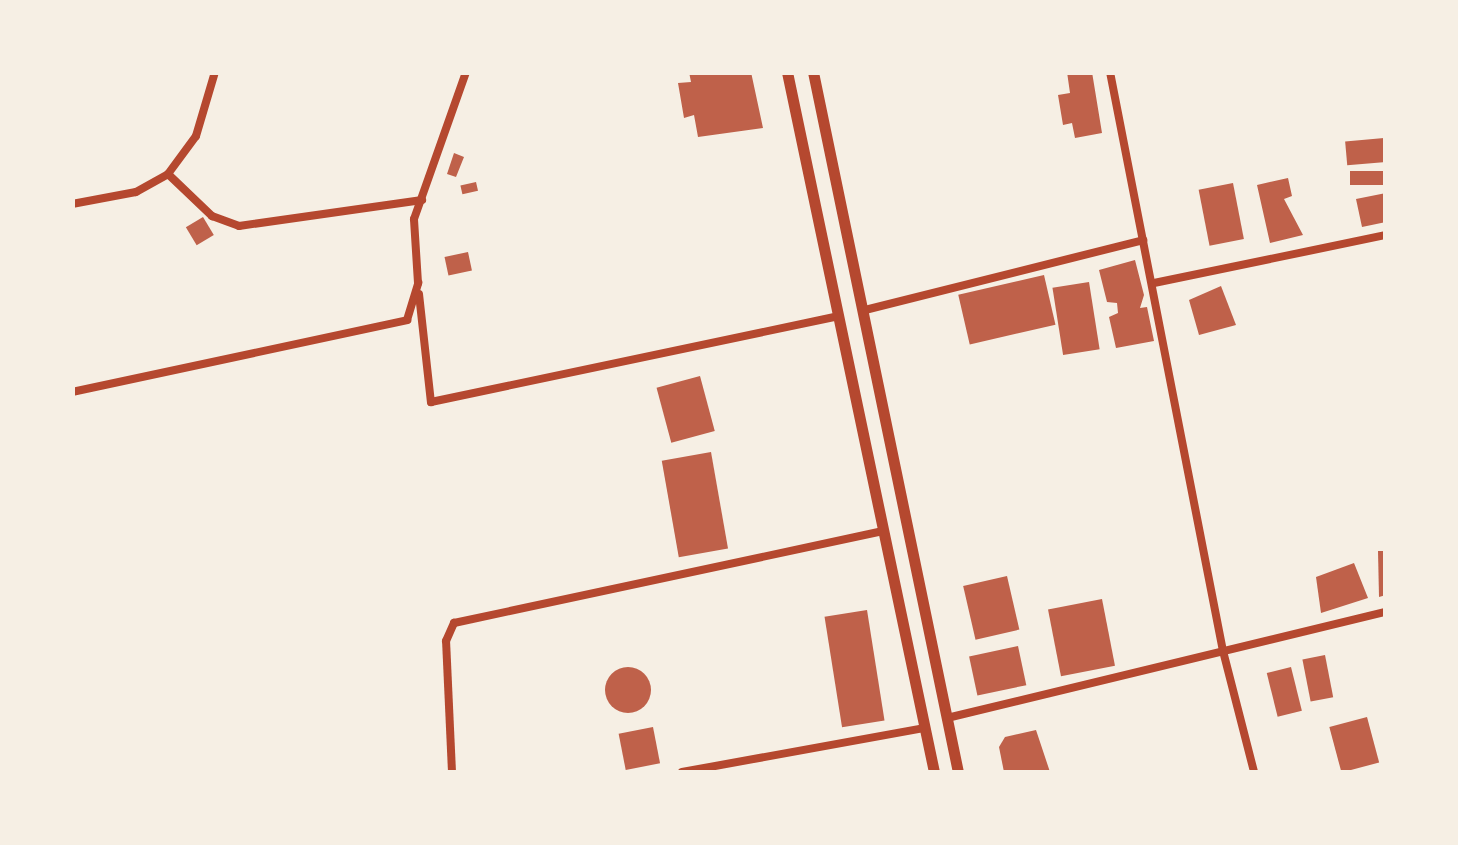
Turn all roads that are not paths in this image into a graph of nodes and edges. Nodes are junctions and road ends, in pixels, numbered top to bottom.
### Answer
1 (215, 72) edge
2 (466, 72) edge
3 (787, 72) edge
4 (812, 72) edge
5 (1110, 72) edge
6 (168, 174) junction
7 (422, 200) junction
8 (72, 204) edge
9 (1386, 235) edge
10 (1143, 240) junction
11 (418, 283) junction
12 (1154, 283) junction
13 (865, 310) junction
14 (839, 316) junction
15 (72, 392) edge
16 (884, 531) junction
17 (1386, 612) edge
18 (1223, 651) junction
19 (947, 718) junction
20 (925, 728) junction
21 (452, 772) edge
22 (682, 772) edge
23 (934, 772) edge
24 (958, 772) edge
25 (1254, 772) edge

1 - 6 street
2 - 7 street
3 - 14 highway
4 - 13 highway
5 - 10 street
6 - 7 street
6 - 8 street
7 - 11 street
9 - 12 street
10 - 12 street
10 - 13 street
11 - 14 street
11 - 15 street
12 - 18 street
13 - 19 highway
14 - 16 highway
16 - 20 highway
16 - 21 street
17 - 18 street
18 - 19 street
18 - 25 street
19 - 24 highway
20 - 22 street
20 - 23 highway

